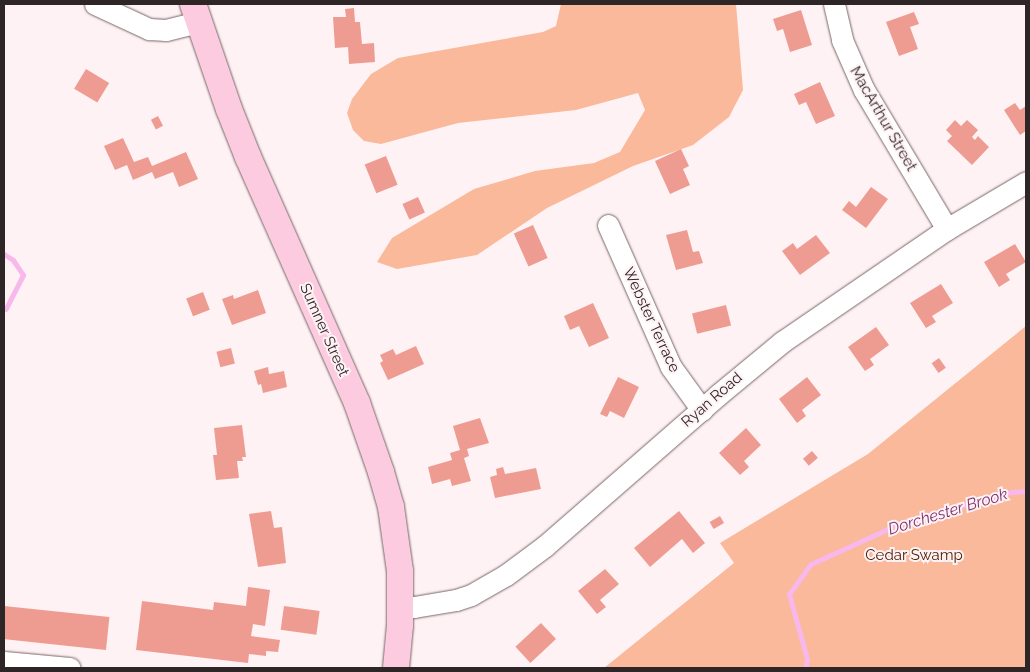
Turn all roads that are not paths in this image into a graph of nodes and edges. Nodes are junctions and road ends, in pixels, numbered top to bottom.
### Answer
1 (95, 4) edge
2 (834, 4) edge
3 (196, 13) edge
4 (1026, 182) edge
5 (608, 225) dead end
6 (947, 229) junction
7 (702, 410) junction
8 (401, 606) junction
9 (4, 662) edge
10 (70, 668) edge
11 (396, 668) edge

1 - 3 street
2 - 6 street, MacArthur Street
3 - 8 main road, Sumner Street
4 - 6 street, Ryan Road
5 - 7 street, Webster Terrace
6 - 7 street, Ryan Road
7 - 8 street, Ryan Road
8 - 11 main road, Sumner Street
9 - 10 street

